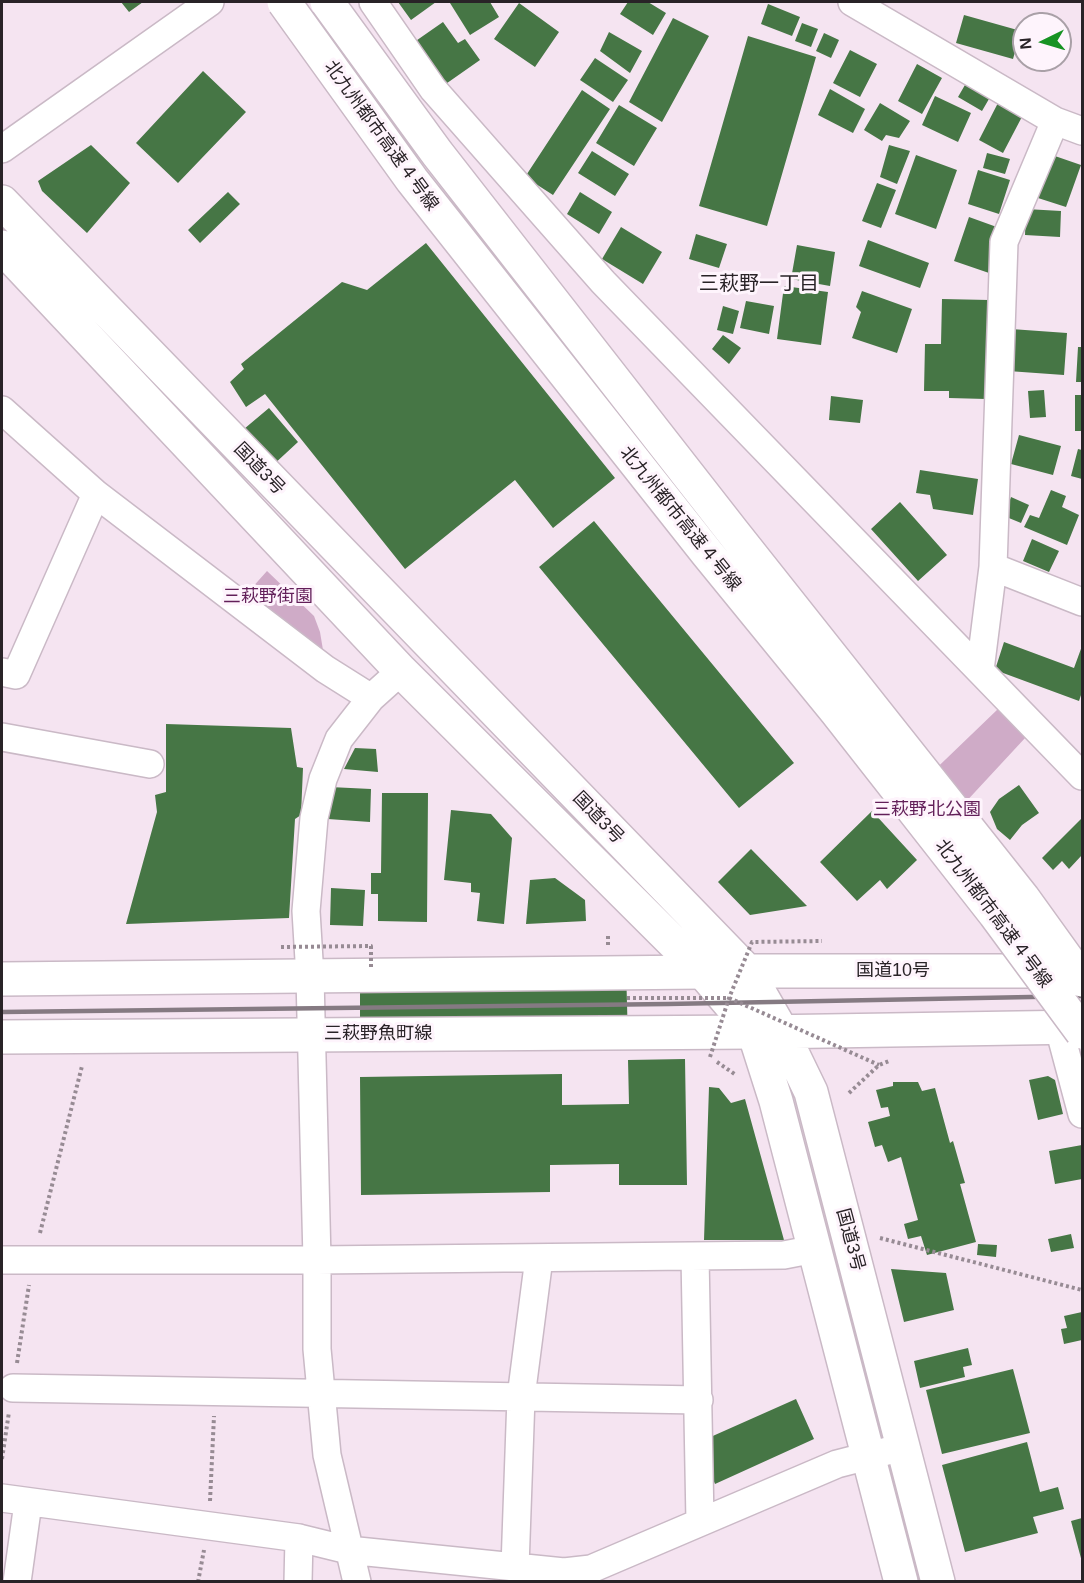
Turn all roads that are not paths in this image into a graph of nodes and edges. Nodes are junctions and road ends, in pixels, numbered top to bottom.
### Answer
1 (210, 2) edge
2 (284, 2) edge
3 (327, 2) edge
4 (373, 2) edge
5 (852, 2) edge
6 (1055, 122) junction
7 (1083, 131) edge
8 (2, 149) edge
9 (2, 202) edge
10 (2, 247) edge
11 (2, 410) edge
12 (96, 494) junction
13 (993, 567) junction
14 (1083, 602) edge
15 (980, 670) junction
16 (401, 671) junction
17 (2, 672) edge
18 (372, 698) junction
19 (2, 737) edge
20 (150, 764) dead end
21 (1083, 776) edge
22 (1083, 970) edge
23 (747, 971) junction
24 (703, 972) junction
25 (310, 977) junction
26 (2, 979) edge
27 (1083, 980) edge
28 (1075, 1029) edge
29 (768, 1032) junction
30 (312, 1034) junction
31 (2, 1037) edge
32 (1083, 1114) edge
33 (815, 1249) junction
34 (695, 1256) junction
35 (539, 1258) junction
36 (2, 1260) edge
37 (317, 1260) junction
38 (13, 1388) dead end
39 (321, 1393) junction
40 (521, 1397) junction
41 (699, 1400) junction
42 (903, 1447) junction
43 (869, 1455) junction
44 (2, 1498) edge
45 (28, 1503) junction
46 (700, 1522) junction
47 (299, 1538) junction
48 (348, 1550) junction
49 (515, 1567) junction
50 (593, 1575) edge
51 (17, 1581) edge
52 (298, 1581) edge
53 (357, 1581) edge
54 (901, 1581) edge
55 (938, 1581) edge

1 - 8 street
2 - 28 main road, 北九州都市高速４号線, bridge
3 - 27 main road, 北九州都市高速４号線, bridge
4 - 15 street
5 - 6 street
6 - 7 street
6 - 13 street
9 - 23 main road, 国道3号
10 - 16 main road, 国道3号
11 - 12 street
12 - 17 street
12 - 18 street
13 - 14 street
13 - 15 street
15 - 21 street
16 - 18 street
16 - 24 main road, 国道3号
18 - 25 street
19 - 20 street
22 - 23 main road, 国道10号
23 - 24 main road, 国道10号
23 - 29 main road, 国道3号
24 - 25 main road
24 - 29 main road, 国道3号
25 - 26 main road
25 - 30 street
28 - 29 main road
28 - 32 street
29 - 30 main road, 三萩野魚町線
29 - 33 main road, 国道3号
29 - 42 main road, 国道3号
30 - 31 main road, 三萩野魚町線
30 - 37 street
33 - 34 street
33 - 43 main road, 国道3号
34 - 35 street
34 - 41 street
35 - 37 street
35 - 40 street
36 - 37 street
37 - 39 street
38 - 39 street
39 - 40 street
39 - 48 street
40 - 41 street
40 - 49 street
41 - 46 street
42 - 43 street
42 - 55 main road, 国道3号
43 - 46 street
43 - 54 main road, 国道3号
44 - 45 street
45 - 47 street
45 - 51 street
46 - 50 street
47 - 48 street
47 - 52 street
48 - 49 street
48 - 53 street
49 - 50 street

